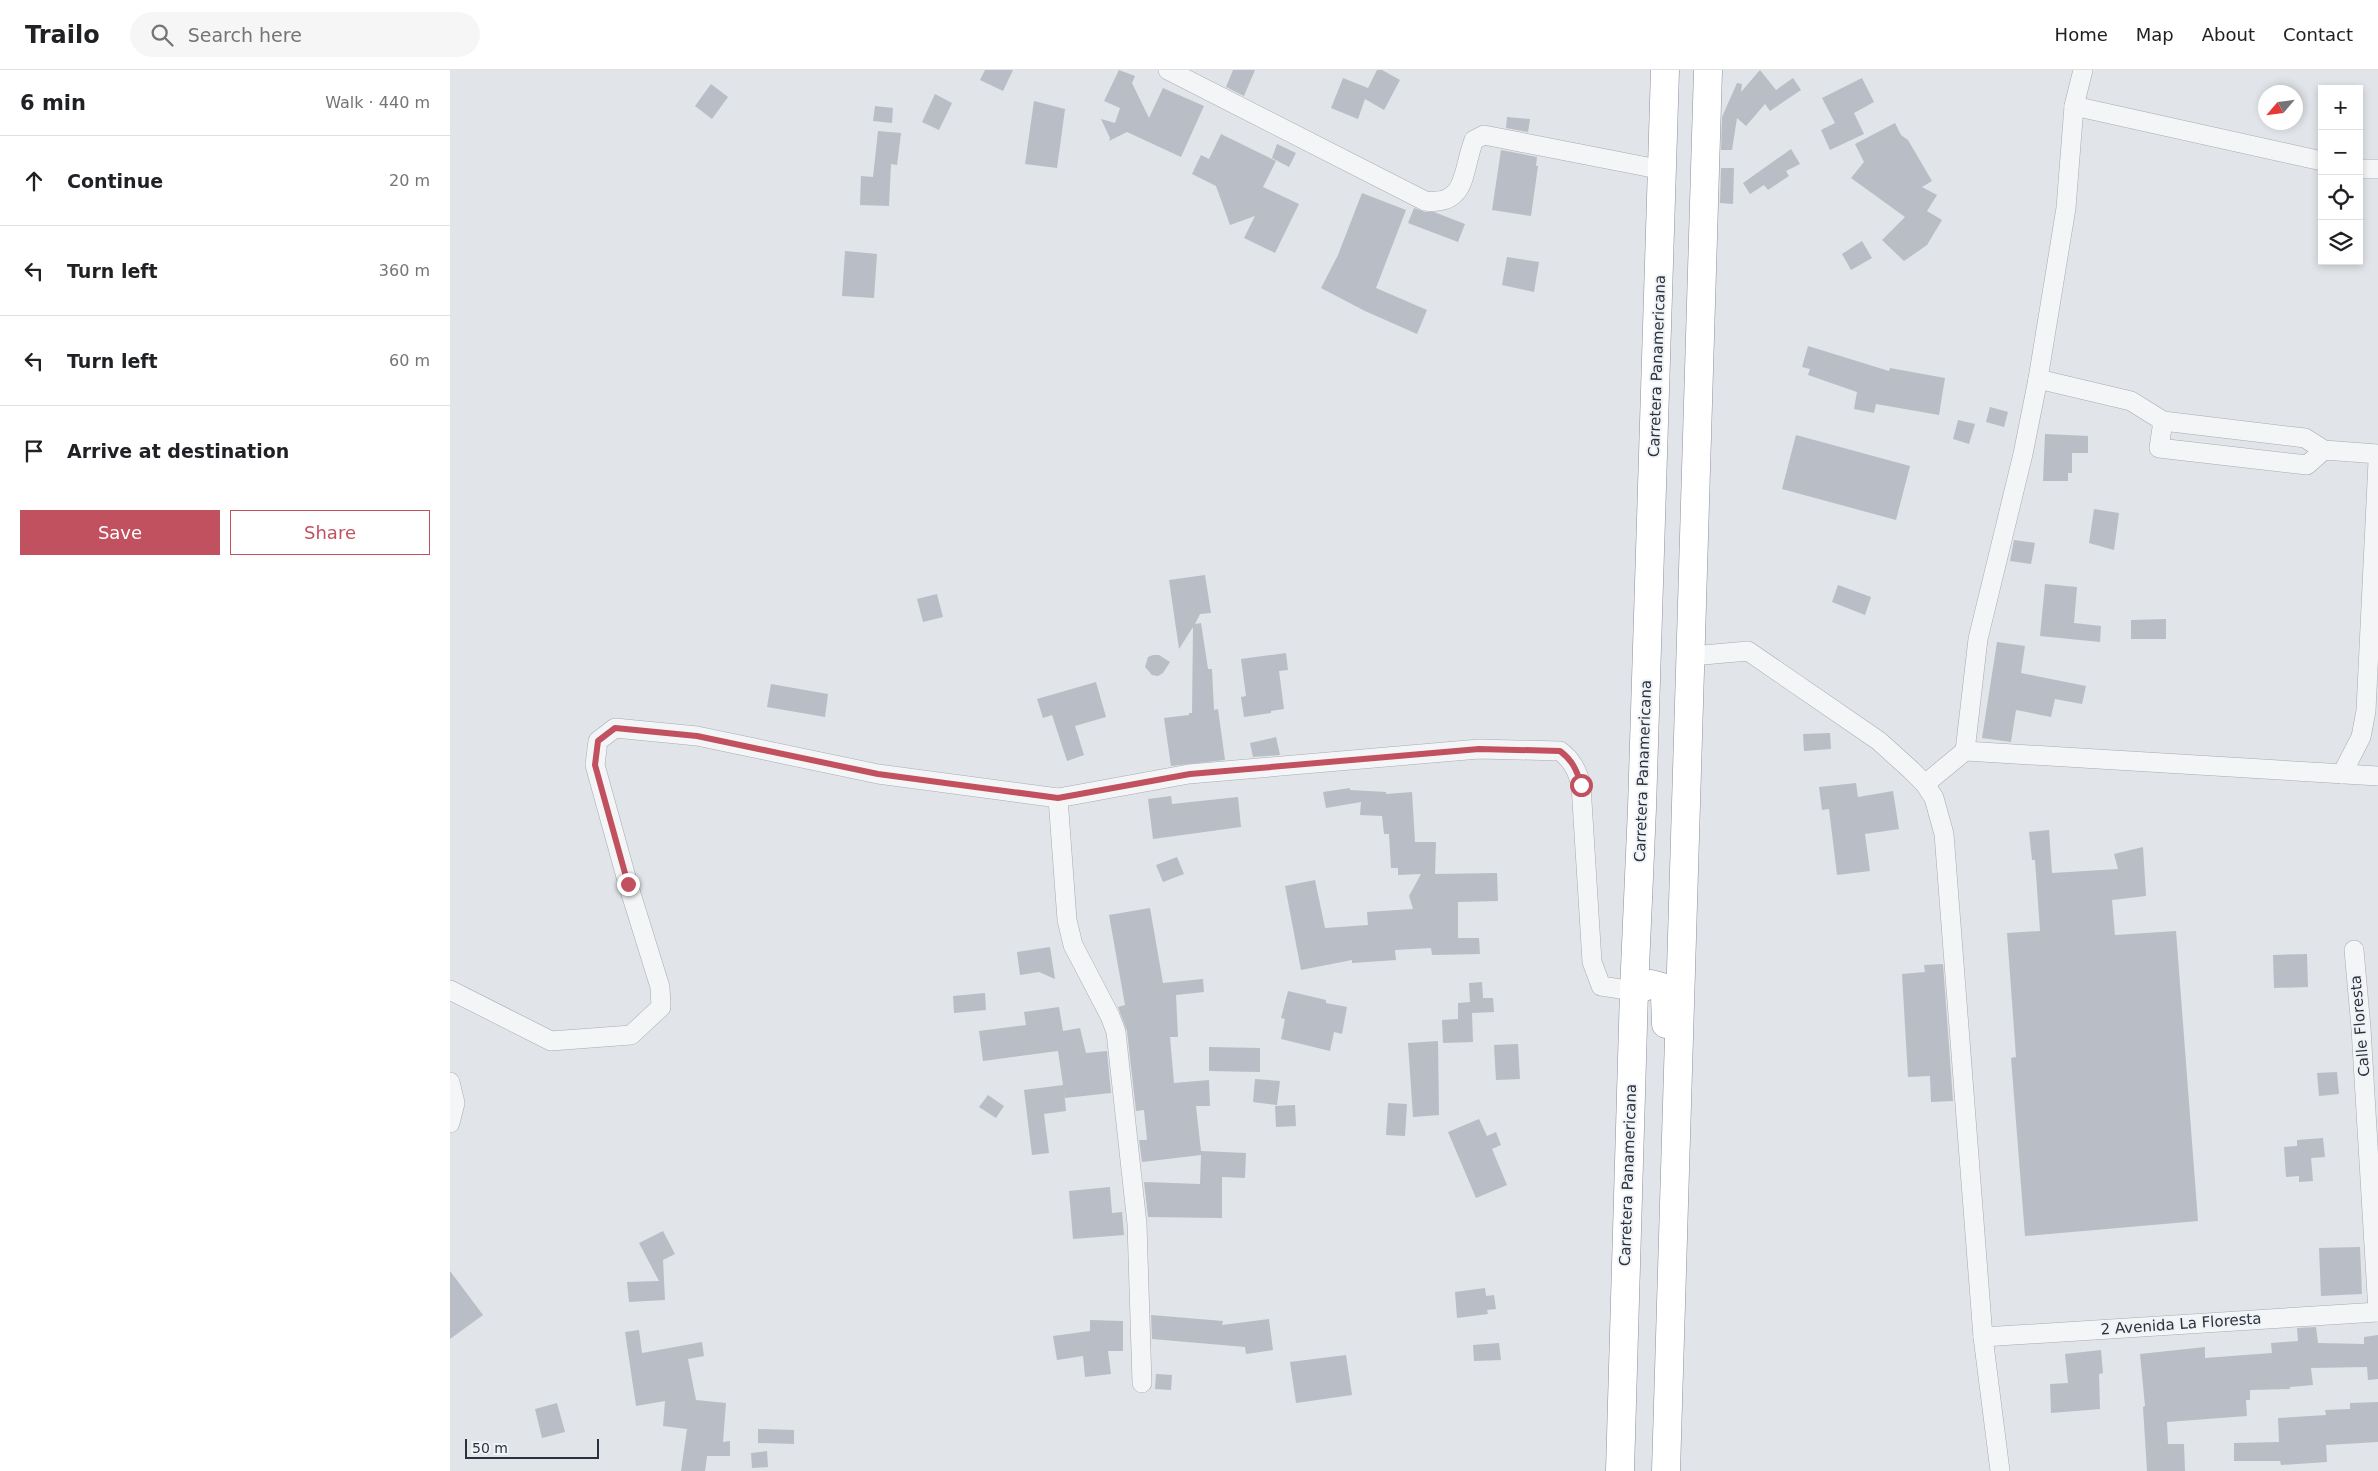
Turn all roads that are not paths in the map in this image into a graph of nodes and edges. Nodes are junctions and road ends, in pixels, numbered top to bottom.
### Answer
1 (1168, 70) edge
2 (1665, 70) edge
3 (1708, 70) edge
4 (2083, 70) edge
5 (2074, 106) junction
6 (2318, 159) edge
7 (2363, 169) edge
8 (2378, 169) edge
9 (1663, 170) junction
10 (2038, 379) junction
11 (2163, 421) junction
12 (2324, 450) junction
13 (2378, 454) edge
14 (2378, 460) edge
15 (1692, 656) junction
16 (1965, 751) junction
17 (2342, 774) junction
18 (2378, 776) edge
19 (1925, 784) junction
20 (1058, 798) junction
21 (1642, 808) junction
22 (1683, 944) junction
23 (2354, 950) dead end
24 (450, 990) edge
25 (1634, 991) junction
26 (450, 1082) edge
27 (450, 1123) edge
28 (1674, 1197) junction
29 (2378, 1312) edge
30 (1983, 1337) junction
31 (1142, 1383) dead end
32 (1620, 1471) edge
33 (1666, 1471) edge
34 (2000, 1471) edge

1 - 9 street
2 - 9 highway, Carretera Panamericana
3 - 15 highway
4 - 5 street
5 - 6 street
5 - 10 street
7 - 8 street
9 - 21 highway, Carretera Panamericana
10 - 11 street
10 - 16 street
11 - 12 street
11 - 12 street
12 - 13 street
14 - 17 street
15 - 19 street
15 - 22 highway
16 - 17 street
16 - 19 street
17 - 18 street
19 - 30 street
20 - 24 street
20 - 25 street
20 - 31 street
21 - 22 highway
21 - 25 highway, Carretera Panamericana
22 - 28 highway
23 - 29 street, Calle Floresta
25 - 28 highway
25 - 32 highway, Carretera Panamericana
26 - 27 street
28 - 33 highway
29 - 30 street, 2 Avenida La Floresta
30 - 34 street

